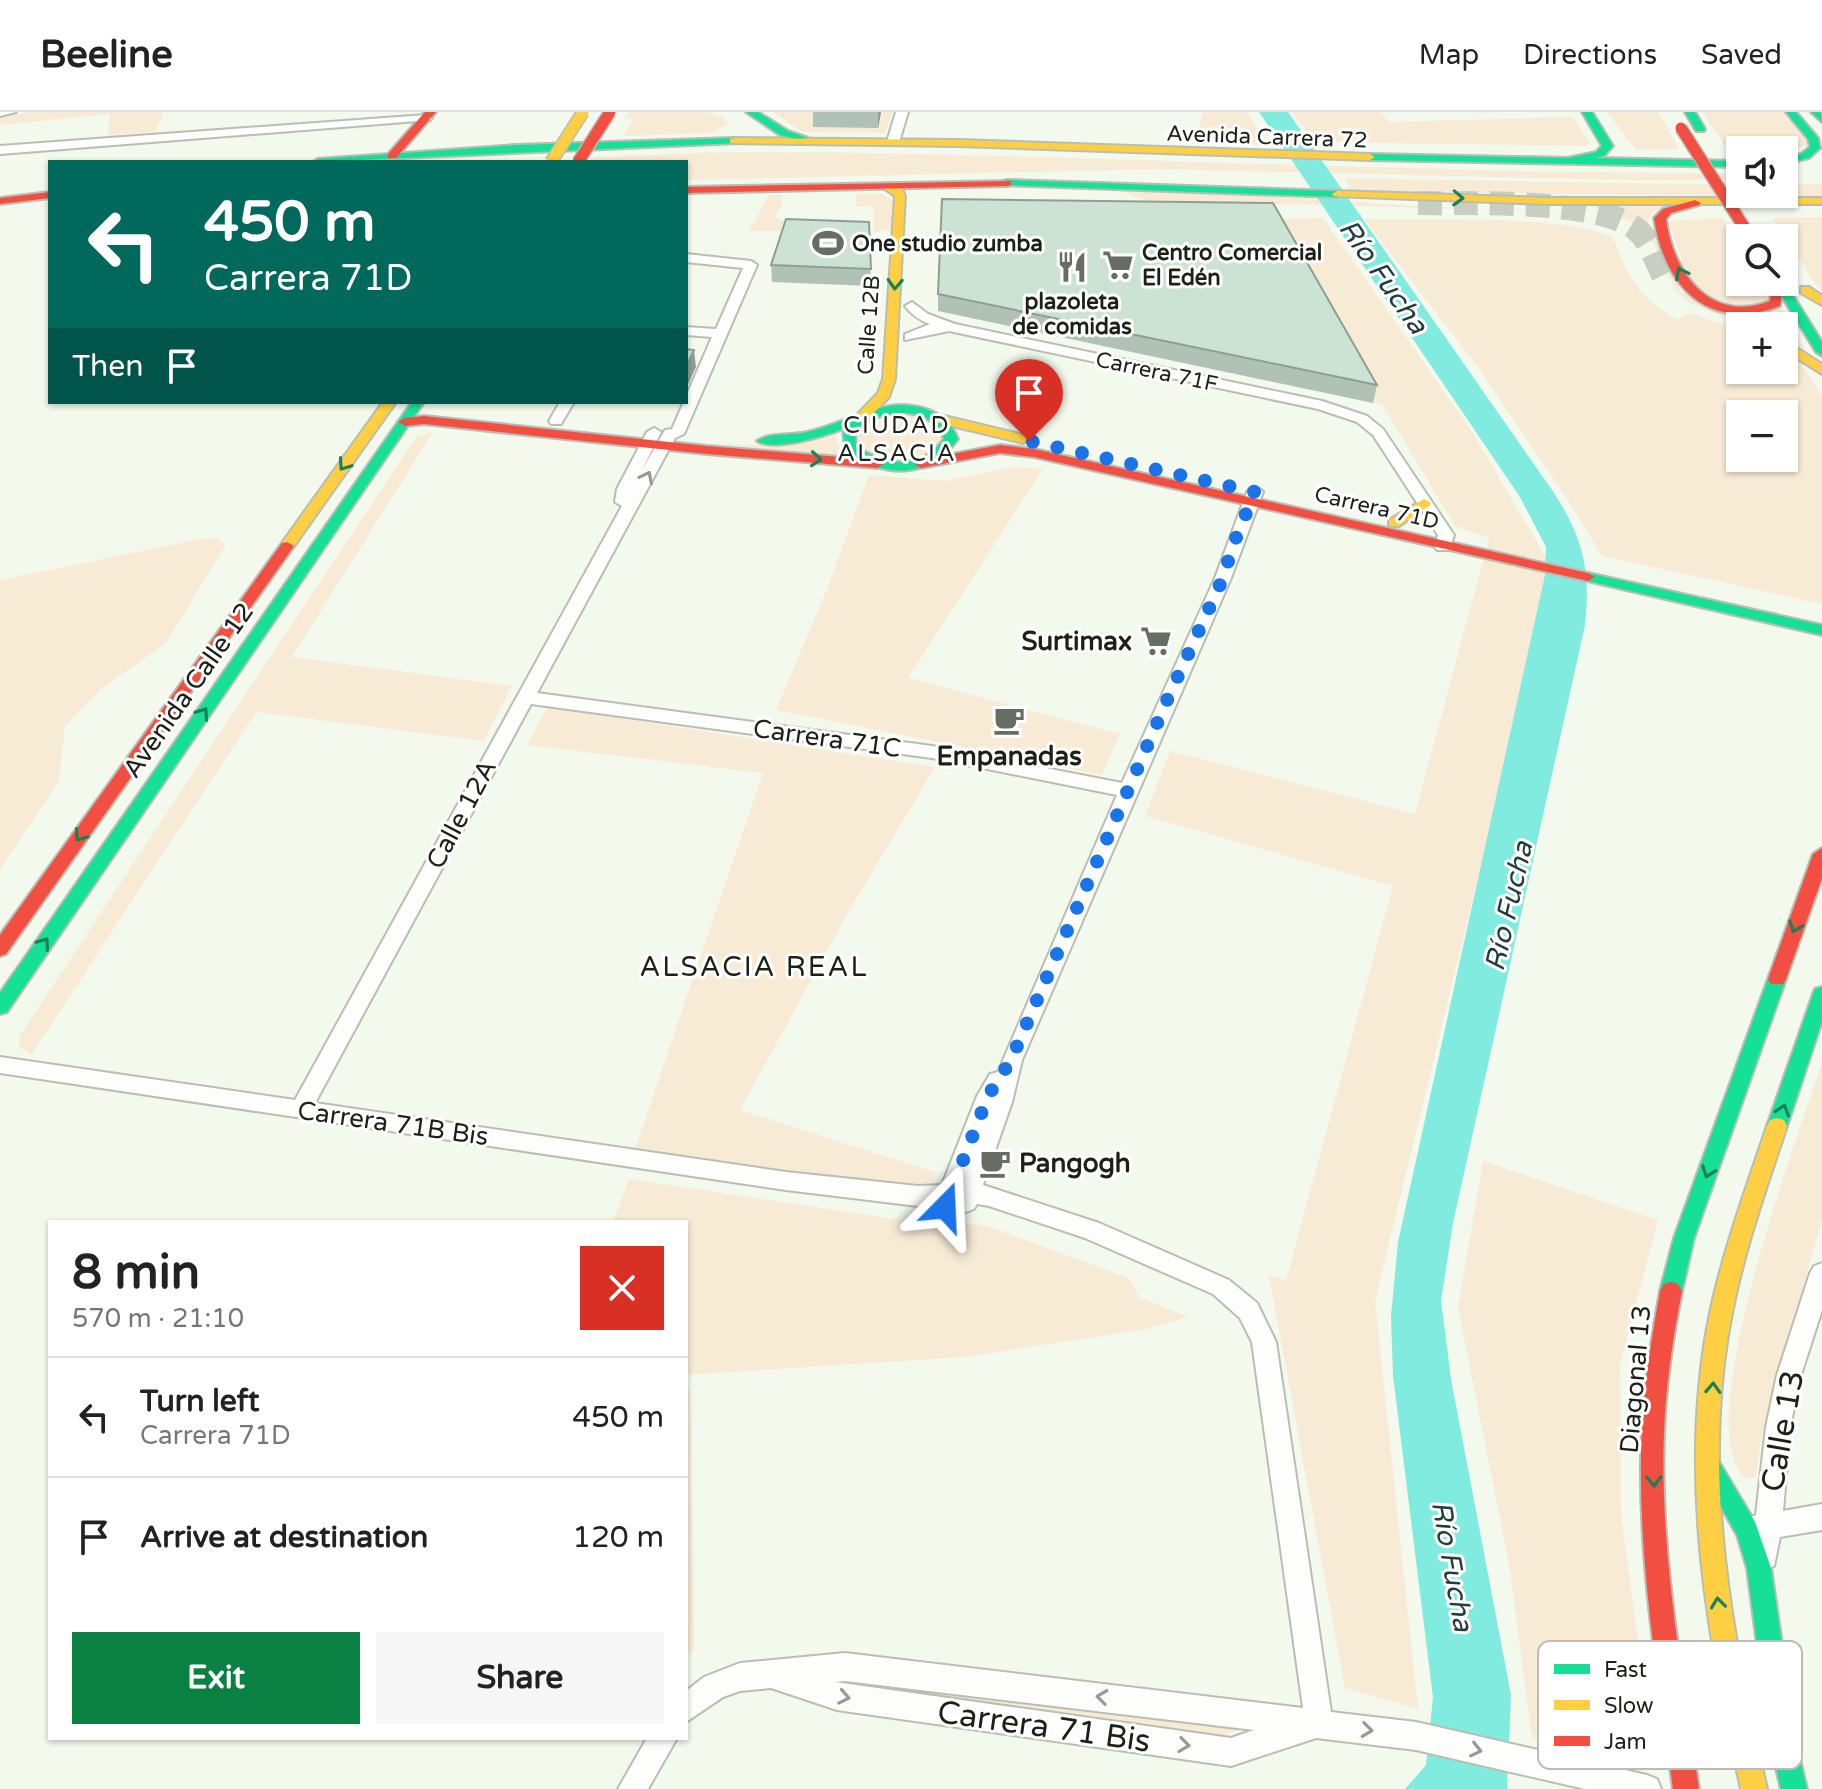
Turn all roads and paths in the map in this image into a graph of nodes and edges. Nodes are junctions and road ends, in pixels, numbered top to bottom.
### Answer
1 (10, 112) edge
2 (367, 112) edge
3 (583, 112) edge
4 (610, 112) edge
5 (751, 112) edge
6 (902, 112) edge
7 (1587, 112) edge
8 (1601, 112) edge
9 (1670, 112) edge
10 (1791, 112) edge
11 (1806, 112) edge
12 (1816, 112) edge
13 (0, 113) edge
14 (732, 113) edge
15 (434, 114) edge
16 (1822, 119) edge
17 (1685, 120) edge
18 (358, 122) junction
19 (1822, 130) edge
20 (893, 142) junction
21 (693, 143) junction
22 (651, 144) junction
23 (942, 144) junction
24 (847, 145) junction
25 (0, 150) edge
26 (1181, 150) junction
27 (980, 151) junction
28 (605, 152) junction
29 (442, 153) junction
30 (1155, 156) junction
31 (1798, 158) edge
32 (400, 159) edge
33 (373, 160) edge
34 (552, 160) edge
35 (579, 160) edge
36 (1272, 162) junction
37 (1553, 162) junction
38 (1798, 162) edge
39 (1822, 162) edge
40 (1334, 164) junction
41 (1672, 164) junction
42 (1726, 164) edge
43 (1726, 169) edge
44 (1822, 169) edge
45 (1726, 171) edge
46 (1237, 173) junction
47 (1798, 175) edge
48 (1403, 177) dead end
49 (1573, 182) dead end
50 (1726, 183) edge
51 (920, 185) junction
52 (886, 186) junction
53 (1138, 186) junction
54 (48, 188) edge
55 (688, 191) edge
56 (0, 193) edge
57 (48, 195) edge
58 (1354, 197) junction
59 (0, 201) edge
60 (1822, 201) edge
61 (1798, 202) edge
62 (1418, 203) tunnel mouth
63 (1698, 203) junction
64 (1726, 203) edge
65 (1798, 203) edge
66 (1822, 207) edge
67 (918, 208) dead end
68 (48, 214) edge
69 (0, 217) edge
70 (1743, 224) edge
71 (916, 250) dead end
72 (688, 258) edge
73 (1664, 277) tunnel mouth
74 (1798, 284) edge
75 (1798, 288) edge
76 (1780, 296) edge
77 (1797, 296) edge
78 (1822, 301) edge
79 (912, 306) junction
80 (1822, 316) edge
81 (1726, 322) edge
82 (951, 327) junction
83 (688, 331) edge
84 (721, 334) junction
85 (909, 346) joint
86 (1822, 352) edge
87 (1798, 354) edge
88 (1822, 370) edge
89 (688, 392) edge
90 (911, 393) dead end
91 (389, 404) edge
92 (418, 404) edge
93 (424, 404) edge
94 (566, 404) edge
95 (681, 404) edge
96 (935, 417) junction
97 (859, 419) junction
98 (556, 421) junction
99 (405, 422) junction
100 (662, 438) junction
101 (877, 464) junction
102 (921, 464) junction
103 (1260, 499) junction
104 (1424, 503) junction
105 (1394, 523) junction
106 (1445, 541) junction
107 (1611, 577) junction
108 (1822, 615) edge
109 (1822, 630) edge
110 (524, 697) junction
111 (126, 772) junction
112 (159, 777) junction
113 (1128, 791) junction
114 (1822, 854) edge
115 (0, 949) edge
116 (1822, 994) edge
117 (0, 1007) edge
118 (0, 1065) edge
119 (301, 1109) junction
120 (957, 1200) junction
121 (1822, 1273) edge
122 (1708, 1466) junction
123 (1822, 1517) edge
124 (1757, 1528) junction
125 (1763, 1593) joint
126 (1665, 1641) edge
127 (1725, 1641) edge
128 (1769, 1641) edge
129 (770, 1674) junction
130 (688, 1706) edge
131 (1319, 1724) junction
132 (662, 1740) edge
133 (1538, 1764) edge
134 (1558, 1769) edge
135 (1683, 1769) edge
136 (1749, 1769) edge
137 (1770, 1769) edge
138 (1789, 1769) edge
139 (632, 1789) edge
140 (1647, 1789) edge
141 (1686, 1789) edge
142 (1754, 1789) edge
143 (1783, 1789) edge
144 (1794, 1789) edge

1 - 13 street
2 - 18 street
3 - 34 main road, bridge
4 - 35 main road, bridge
5 - 24 main road
6 - 20 street
7 - 37 main road
8 - 41 main road
9 - 17 main road
10 - 31 main road
11 - 19 main road
12 - 16 main road
14 - 21 main road
15 - 18 street
15 - 29 main road
15 - 32 main road
17 - 43 main road
17 - 70 main road, bridge
18 - 25 street
20 - 23 main road, Avenida Carrera 72
20 - 24 main road, Avenida Carrera 72
21 - 22 main road, Avenida Carrera 72
21 - 24 main road, Avenida Carrera 72
22 - 28 main road
22 - 29 main road, Avenida Carrera 72
23 - 26 main road
23 - 27 main road
24 - 27 main road, Avenida Carrera 72
24 - 28 main road, Avenida Carrera 72
26 - 30 main road
26 - 36 main road
27 - 30 main road, Avenida Carrera 72
28 - 32 main road, Avenida Carrera 72
29 - 32 main road, Avenida Carrera 72
30 - 36 main road, Avenida Carrera 72
32 - 33 main road, Avenida Carrera 72
36 - 40 main road, Avenida Carrera 72
36 - 46 main road, Avenida Carrera 72
37 - 40 main road, Avenida Carrera 72
37 - 41 main road, Avenida Carrera 72
38 - 39 main road
40 - 45 main road, Avenida Carrera 72
40 - 48 main road, Avenida Carrera 72
41 - 42 main road, Avenida Carrera 72
44 - 47 main road
46 - 53 main road
46 - 55 main road, Avenida Carrera 72
49 - 50 main road
51 - 52 main road, Avenida Carrera 72
51 - 53 main road, Avenida Carrera 72
51 - 67 main road
52 - 55 main road, Avenida Carrera 72
52 -> 97 main road, Calle 12B
53 - 58 main road, Avenida Carrera 72
54 - 56 main road
57 - 59 main road
58 - 62 main road
58 -> 63 main road, Avenida Carrera 72
60 - 61 main road, Avenida Carrera 72
63 - 64 main road, Avenida Carrera 72
76 -> 63 main road
65 - 66 main road
68 - 69 main road
71 - 79 main road, Calle 12B
72 - 84 street, Calle 12A
73 - 81 main road
74 - 78 main road
75 - 80 main road
77 - 86 main road
79 - 82 street, Carrera 71F
79 - 85 main road, Calle 12B
82 - 85 street, Carrera 71F
82 - 104 street, Carrera 71F
83 - 84 street
84 - 89 street, Calle 12A
87 - 88 main road
90 - 96 main road, Calle 12B
91 -> 111 main road, Avenida Calle 12
92 - 99 main road, Avenida Calle 12
93 - 98 main road
94 - 98 street
95 - 100 street, Calle 12A
96 - 97 main road, Carrera 71D
96 - 102 main road
96 - 103 main road, Carrera 71D
97 - 100 main road
97 - 101 main road
98 - 100 main road
99 - 100 main road
112 -> 99 main road, Avenida Calle 12
100 -> 101 main road
100 - 110 street, Calle 12A
101 - 102 main road, Carrera 71D
102 - 103 main road, Carrera 71D
103 - 105 main road, Carrera 71D
103 - 106 main road, Carrera 71D
103 - 113 street
104 - 105 main road
104 - 106 street
105 - 106 main road, Carrera 71D
106 - 107 main road, Carrera 71D
107 - 108 main road, Carrera 71D
107 - 109 main road, Carrera 71D
110 - 113 street, Carrera 71C
110 - 119 street, Calle 12A
111 - 112 main road
111 -> 115 main road, Avenida Calle 12
117 -> 112 main road, Avenida Calle 12
113 - 120 street
114 -> 126 main road, Diagonal 13
122 -> 116 main road
118 - 119 street, Carrera 71B Bis
119 - 120 street, Carrera 71B Bis
120 - 131 street, Carrera 71B Bis
121 - 124 street, Calle 13
122 - 124 main road
127 -> 122 main road
123 - 124 street
124 - 125 street, Calle 13
125 - 128 main road
129 - 130 street, Carrera 71 Bis
131 -> 129 street, Carrera 71 Bis
129 -> 131 street, Carrera 71 Bis
131 -> 133 street, Carrera 71 Bis
132 - 139 street
134 -> 140 street, Carrera 71 Bis
135 -> 141 main road, Diagonal 13
136 - 142 main road
137 - 143 main road
138 - 144 main road

